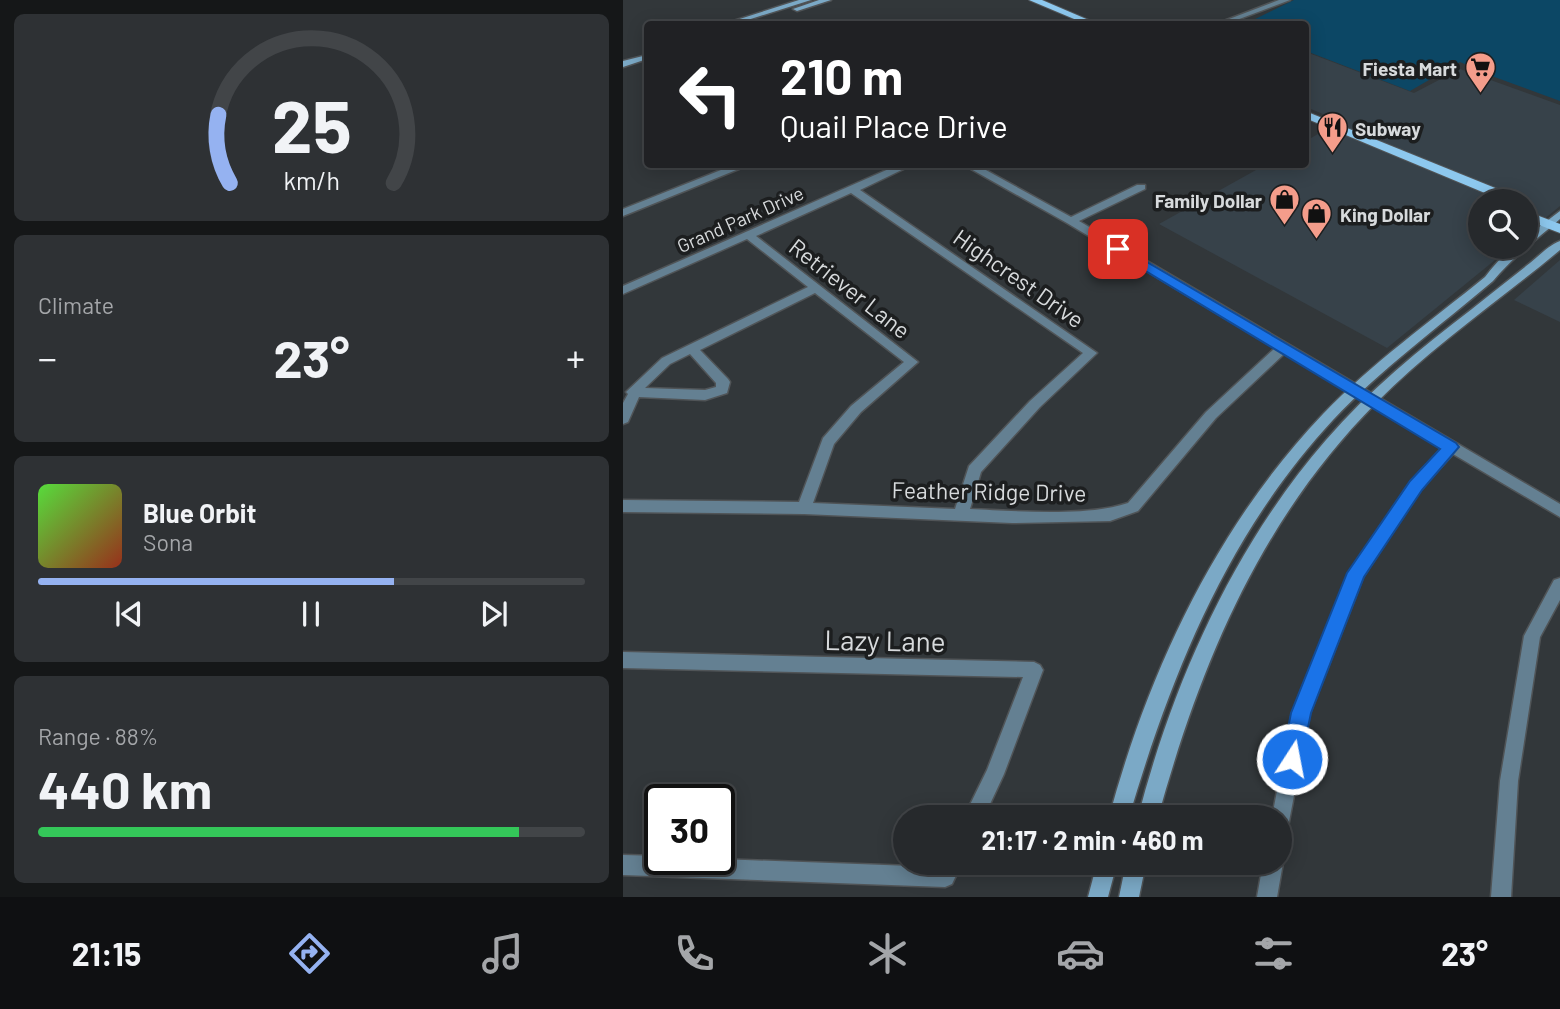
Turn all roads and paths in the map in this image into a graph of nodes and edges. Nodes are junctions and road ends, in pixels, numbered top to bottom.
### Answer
1 (807, 0) edge
2 (827, 0) edge
3 (1019, 0) edge
4 (1034, 0) edge
5 (1286, 0) edge
6 (1052, 11) junction
7 (1260, 12) junction
8 (738, 21) edge
9 (759, 21) edge
10 (1071, 21) edge
11 (1084, 21) edge
12 (1230, 21) edge
13 (1244, 21) edge
14 (644, 51) edge
15 (623, 57) edge
16 (644, 58) edge
17 (623, 64) edge
18 (1309, 116) edge
19 (1309, 124) edge
20 (1340, 136) junction
21 (1372, 141) junction
22 (736, 168) edge
23 (900, 168) edge
24 (974, 168) edge
25 (1141, 187) dead end
26 (852, 189) junction
27 (1486, 189) edge
28 (1468, 190) edge
29 (1538, 212) edge
30 (623, 213) edge
31 (1538, 217) edge
32 (1071, 221) junction
33 (1557, 221) edge
34 (1538, 234) edge
35 (748, 235) junction
36 (1560, 244) edge
37 (1509, 259) edge
38 (815, 288) junction
39 (623, 290) edge
40 (1471, 294) junction
41 (1490, 299) junction
42 (1283, 348) junction
43 (692, 349) junction
44 (1356, 390) junction
45 (633, 393) junction
46 (1372, 399) junction
47 (623, 419) edge
48 (1451, 447) junction
49 (623, 506) edge
50 (804, 508) junction
51 (1560, 510) edge
52 (961, 515) junction
53 (1248, 519) junction
54 (1269, 529) junction
55 (1560, 585) edge
56 (623, 660) edge
57 (1149, 724) junction
58 (1174, 732) junction
59 (980, 805) edge
60 (1123, 805) edge
61 (1151, 805) edge
62 (1284, 805) edge
63 (623, 865) edge
64 (946, 875) edge
65 (1104, 875) edge
66 (1134, 875) edge
67 (1271, 875) edge
68 (1098, 897) edge
69 (1129, 897) edge
70 (1268, 897) edge
71 (1501, 897) edge

1 - 8 main road
2 - 9 main road
3 - 6 main road
4 - 6 main road
5 - 7 street
6 - 10 main road
6 - 11 main road
7 - 12 street
7 - 13 street
14 - 15 main road
16 - 17 main road
18 - 21 main road
19 - 20 main road
20 - 21 main road
20 - 28 main road
21 - 27 main road
22 - 30 street
23 - 26 street, Grand Park Drive
24 - 32 street
25 - 32 street
26 - 35 street, Grand Park Drive
26 - 52 street, Highcrest Drive
29 - 33 main road
31 - 33 main road
32 - 42 street
33 - 34 main road
35 - 38 street, Retriever Lane
35 - 39 street, Grand Park Drive
36 - 41 main road
37 - 40 main road
38 - 43 street
38 - 50 street, Retriever Lane
40 - 41 main road
40 - 44 main road
41 - 46 main road
42 - 44 street
42 - 52 street, Feather Ridge Drive
43 - 45 street
43 - 45 street
44 - 46 street
44 - 53 main road
45 - 47 street
46 - 48 street
46 - 54 main road
48 - 51 street
48 - 62 street
49 - 50 street, Feather Ridge Drive
50 - 52 street, Feather Ridge Drive
53 - 54 main road
53 - 57 main road
54 - 58 main road
55 - 71 street
56 - 59 street, Lazy Lane
57 - 58 main road
57 - 60 main road
58 - 61 main road
63 - 64 street
65 - 68 main road
66 - 69 main road
67 - 70 street

